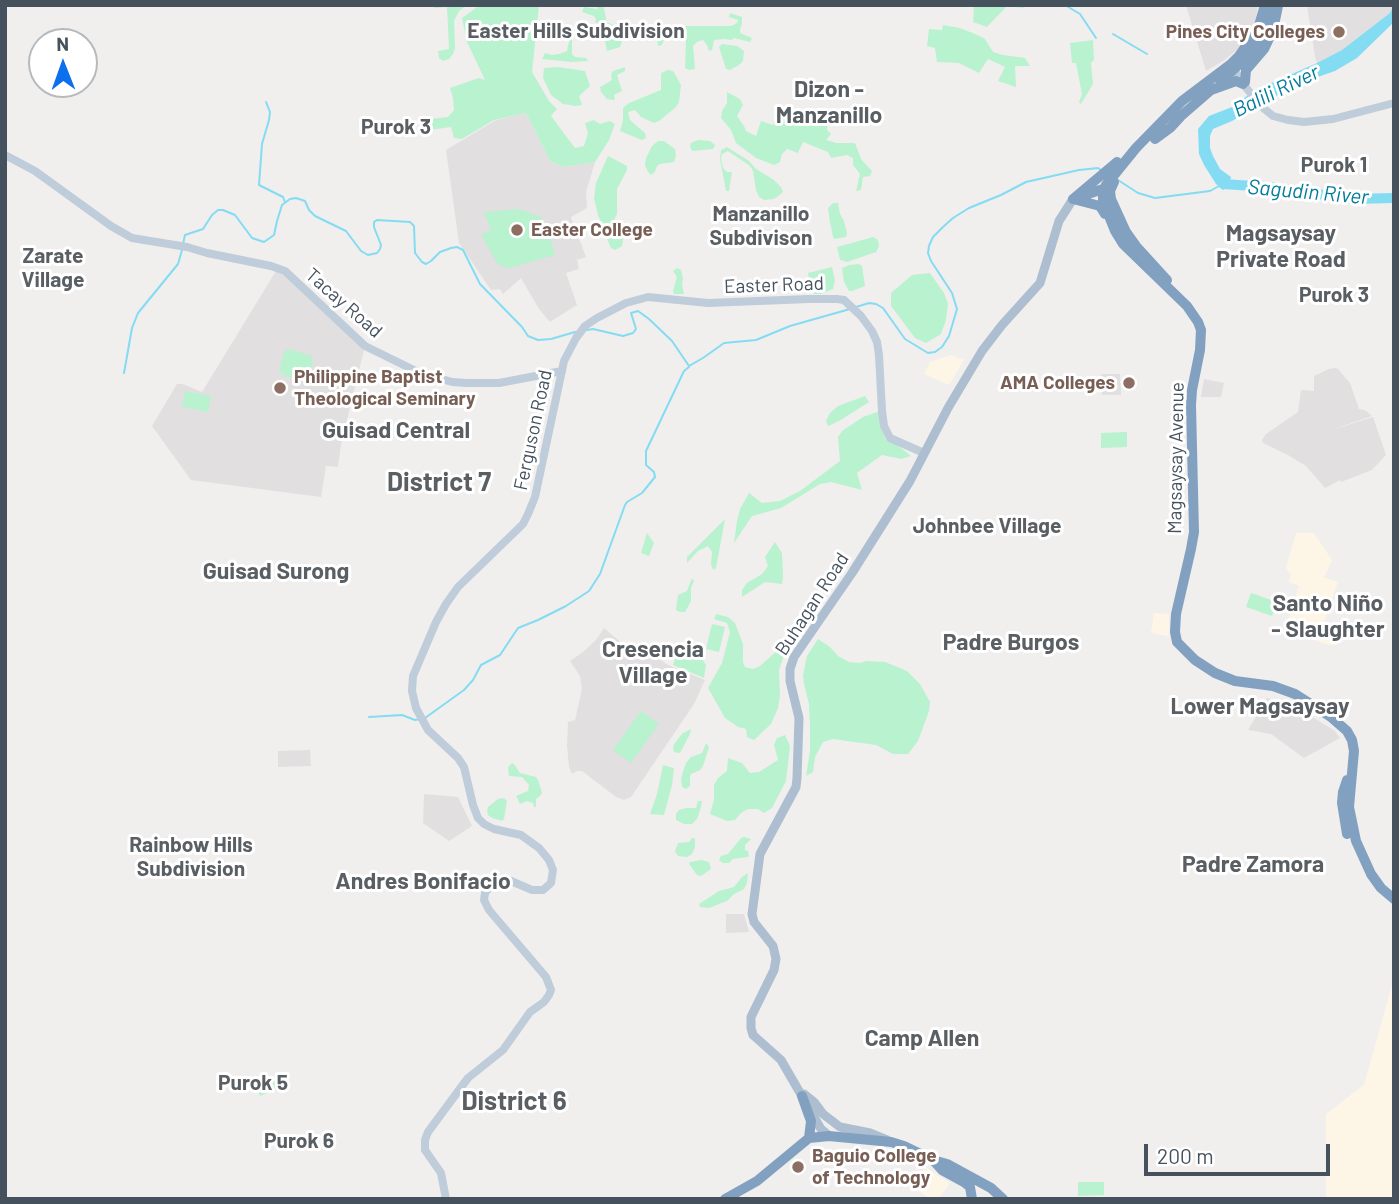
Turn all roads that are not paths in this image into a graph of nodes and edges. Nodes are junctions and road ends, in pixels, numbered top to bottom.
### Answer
1 (1265, 5) edge
2 (1271, 5) edge
3 (1278, 5) edge
4 (1239, 55) junction
5 (1238, 69) junction
6 (1219, 71) junction
7 (1229, 83) junction
8 (1246, 85) junction
9 (1394, 103) edge
10 (1167, 119) junction
11 (1155, 139) junction
12 (5, 155) edge
13 (1119, 167) junction
14 (1113, 184) junction
15 (1081, 194) junction
16 (1111, 199) junction
17 (1178, 296) junction
18 (575, 340) joint
19 (562, 371) junction
20 (924, 453) junction
21 (1352, 842) junction
22 (1394, 899) edge
23 (1394, 907) edge
24 (800, 1092) junction
25 (829, 1136) junction
26 (809, 1138) junction
27 (891, 1142) junction
28 (933, 1160) junction
29 (446, 1199) edge
30 (725, 1199) edge
31 (972, 1199) edge
32 (1003, 1199) edge

1 - 4 highway, Magsaysay Avenue
2 - 10 highway, Magsaysay Avenue
3 - 5 highway
4 - 5 highway, Magsaysay Avenue
4 - 5 highway
5 - 6 highway, Magsaysay Avenue
5 - 8 highway
6 - 7 highway
6 - 10 highway, Magsaysay Avenue
7 - 8 highway
7 - 11 highway
8 - 9 main road
10 - 11 highway, Magsaysay Avenue
10 - 13 highway
10 - 17 highway, Magsaysay Avenue
11 - 13 highway, Magsaysay Avenue
12 - 19 main road, Tacay Road
13 - 14 highway, Magsaysay Avenue
13 - 15 highway, Buhagan Road
14 - 15 highway
14 - 16 highway, Magsaysay Avenue
15 - 16 highway
15 - 17 highway, Magsaysay Avenue
15 - 20 main road, Buhagan Road
16 - 17 highway, Magsaysay Avenue
17 - 21 highway, Magsaysay Avenue
18 - 19 main road, Ferguson Road
18 - 20 main road, Easter Road
19 - 29 main road, Ferguson Road
20 - 24 main road, Buhagan Road
21 - 22 highway, Magsaysay Avenue
21 - 23 highway, Magsaysay Avenue
24 - 25 main road, Buhagan Road
24 - 26 highway
24 - 27 main road, Buhagan Road
25 - 26 highway
25 - 27 highway
26 - 30 highway
27 - 28 highway
28 - 31 highway
28 - 32 highway

